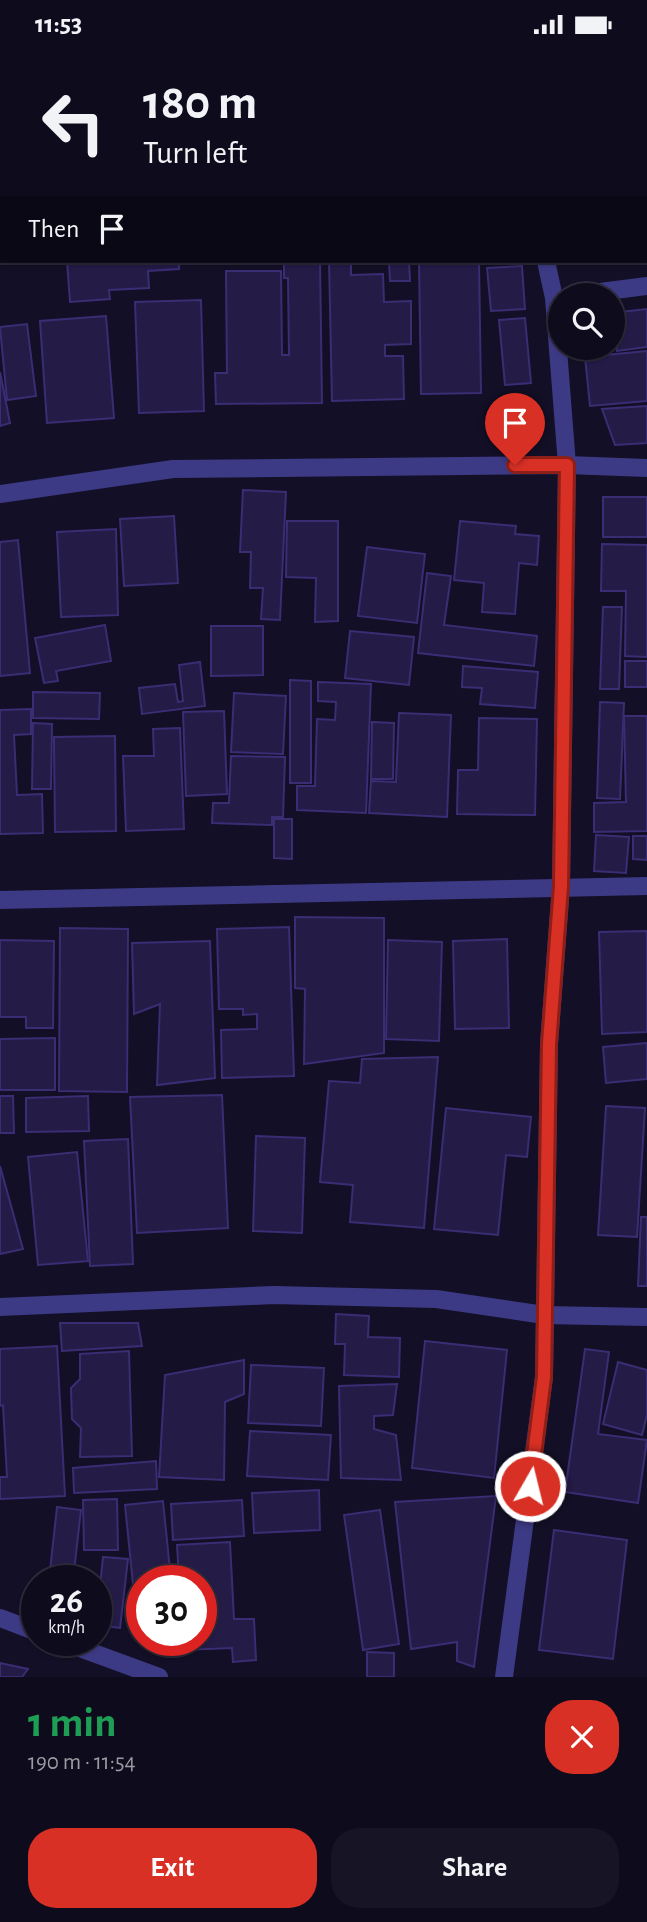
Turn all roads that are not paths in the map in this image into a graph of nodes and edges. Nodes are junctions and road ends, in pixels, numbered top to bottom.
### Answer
1 (547, 263) edge
2 (555, 283) edge
3 (647, 286) edge
4 (625, 289) edge
5 (563, 360) edge
6 (567, 465) junction
7 (647, 468) edge
8 (0, 494) edge
9 (561, 886) junction
10 (647, 886) edge
11 (0, 900) edge
12 (0, 1307) edge
13 (544, 1315) junction
14 (647, 1317) edge
15 (0, 1618) edge
16 (21, 1626) edge
17 (102, 1656) edge
18 (159, 1677) edge
19 (504, 1677) edge

1 - 2 street
3 - 4 street
5 - 6 street
6 - 7 street
6 - 8 street
6 - 9 street
9 - 10 street
9 - 11 street
9 - 13 street
12 - 13 street
13 - 14 street
13 - 19 street
15 - 16 street
17 - 18 street

